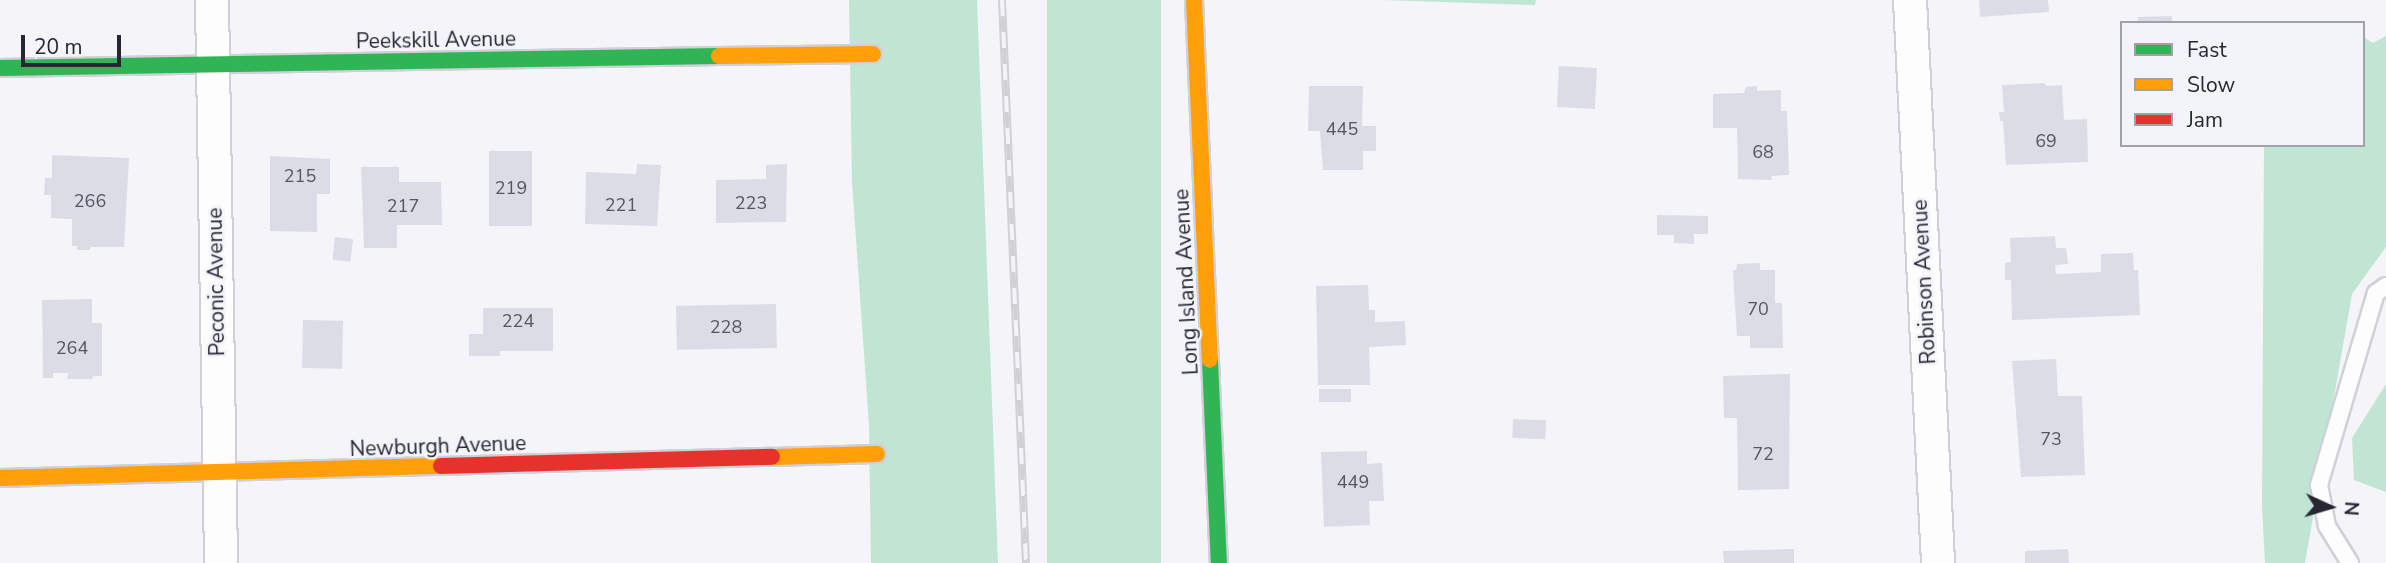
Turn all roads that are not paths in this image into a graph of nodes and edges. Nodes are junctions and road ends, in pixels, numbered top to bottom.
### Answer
1 (212, 0) edge
2 (1194, 0) edge
3 (1910, 0) edge
4 (873, 54) dead end
5 (213, 64) junction
6 (0, 68) edge
7 (2386, 286) edge
8 (877, 454) dead end
9 (219, 474) junction
10 (0, 478) edge
11 (221, 563) edge
12 (1219, 563) edge
13 (1938, 563) edge
14 (2350, 563) edge

1 - 5 street, Peconic Avenue
2 - 12 street, Long Island Avenue
3 - 13 street, Robinson Avenue
4 - 5 street, Peekskill Avenue
5 - 6 street, Peekskill Avenue
5 - 9 street, Peconic Avenue
7 - 14 lane
8 - 9 street, Newburgh Avenue
9 - 10 street, Newburgh Avenue
9 - 11 street, Peconic Avenue

